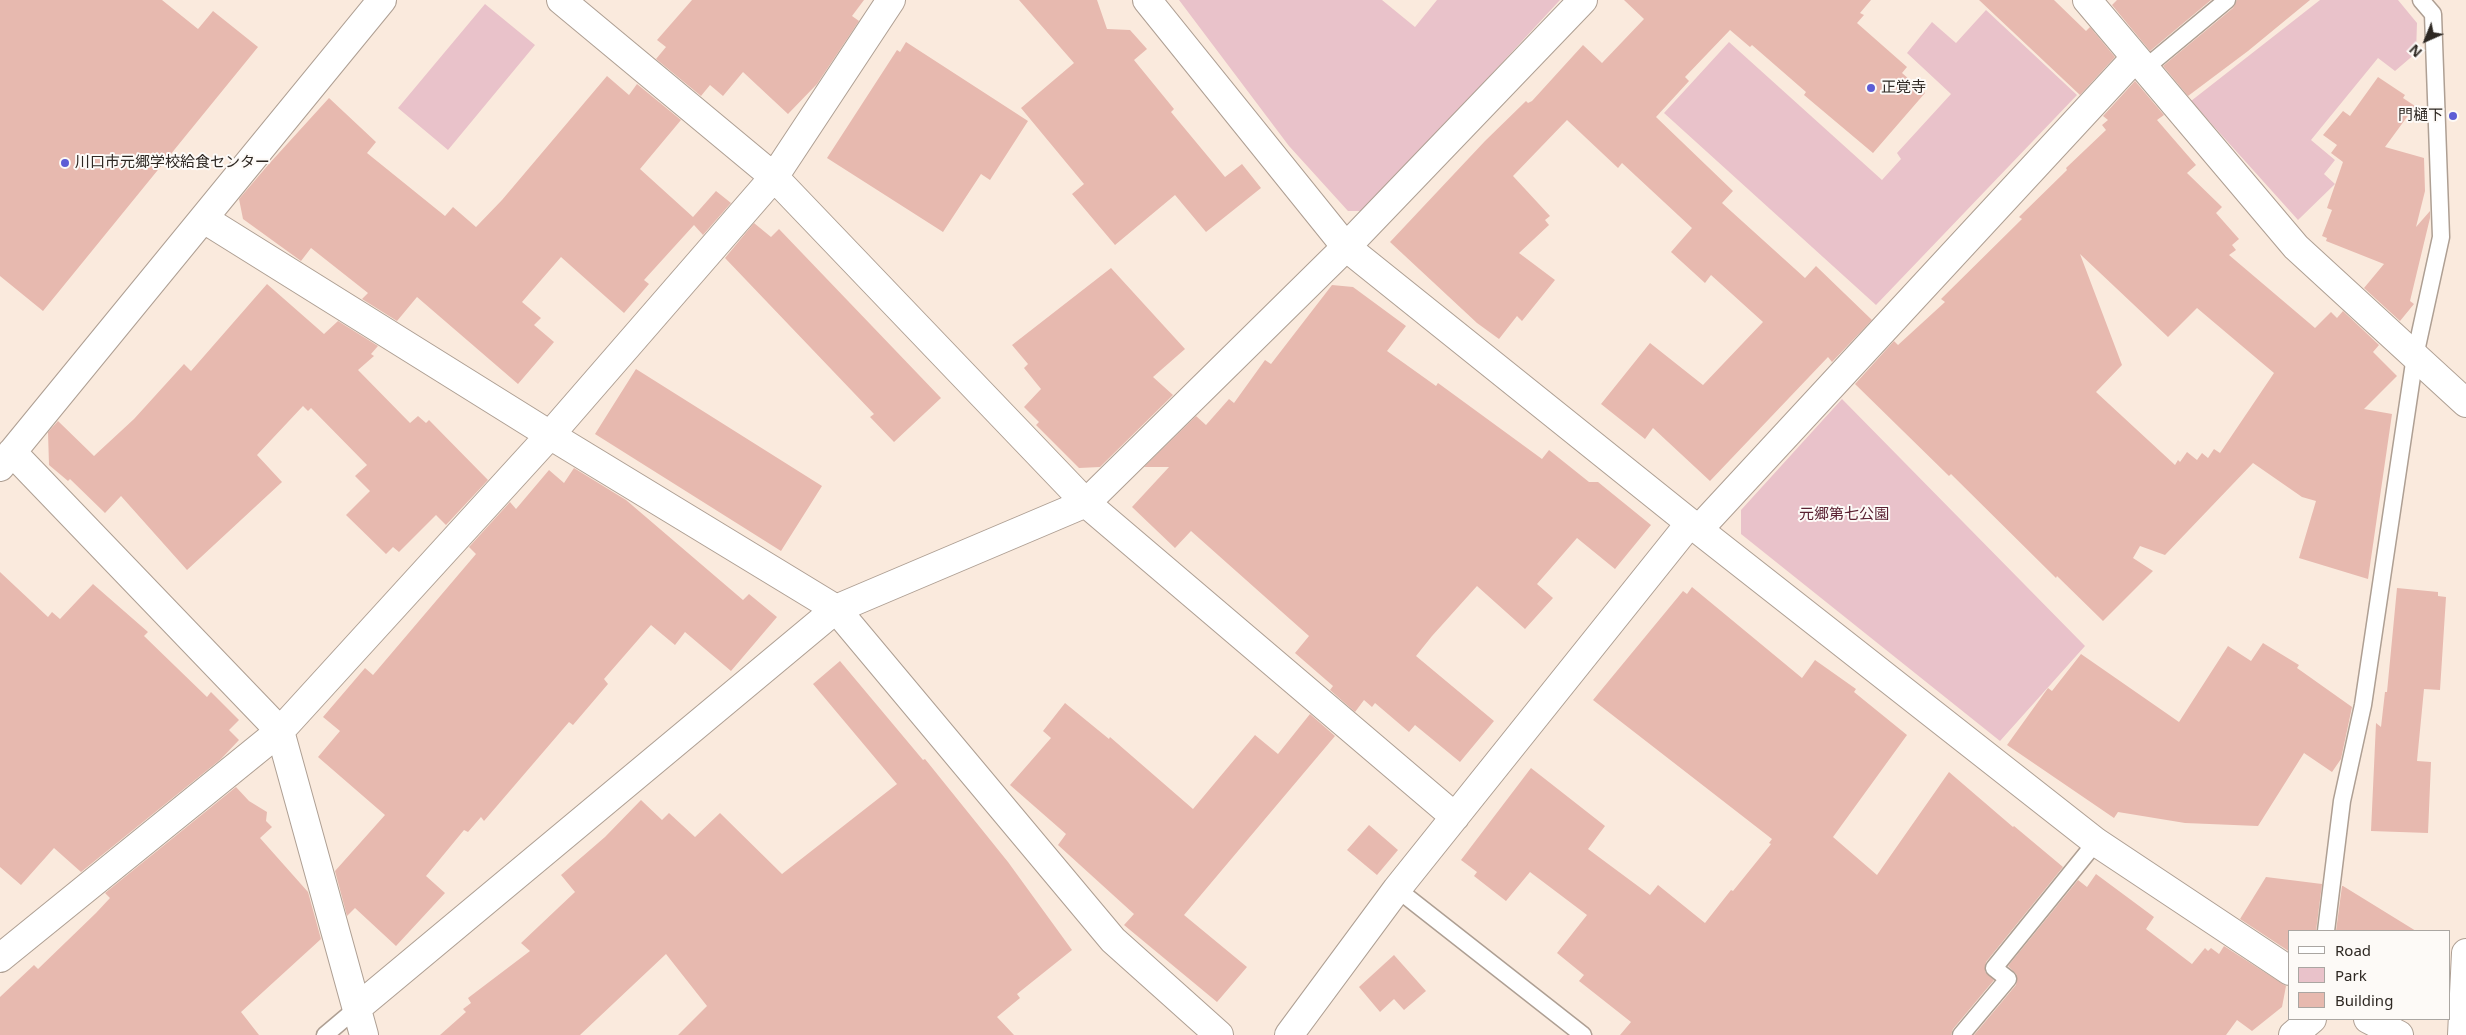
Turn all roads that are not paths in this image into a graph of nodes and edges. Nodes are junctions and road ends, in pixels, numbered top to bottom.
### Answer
1 (382, 0) edge
2 (561, 0) edge
3 (891, 0) edge
4 (1147, 0) edge
5 (1583, 0) edge
6 (2086, 0) edge
7 (2227, 0) edge
8 (2421, 0) edge
9 (2139, 63) junction
10 (774, 177) junction
11 (204, 219) junction
12 (1346, 247) junction
13 (2415, 356) junction
14 (2466, 403) edge
15 (550, 435) junction
16 (6, 460) edge
17 (1086, 503) junction
18 (1694, 526) junction
19 (836, 609) junction
20 (280, 731) junction
21 (1455, 817) junction
22 (2096, 842) junction
23 (1397, 889) junction
24 (2326, 930) edge
25 (2466, 953) edge
26 (0, 958) edge
27 (2288, 970) edge
28 (357, 1008) junction
29 (2311, 1020) edge
30 (2370, 1020) edge
31 (325, 1035) edge
32 (364, 1035) edge
33 (1219, 1035) edge
34 (1289, 1035) edge
35 (1583, 1035) edge
36 (1961, 1035) edge
37 (2293, 1035) edge
38 (2399, 1035) edge
39 (2462, 1035) edge

1 - 11 street
2 - 10 street
3 - 10 street
4 - 12 street
5 - 12 street
6 - 9 street
7 - 9 lane
8 - 13 lane
9 - 13 street
9 - 18 street
10 - 15 street
10 - 17 street
11 - 15 street
11 - 16 street
12 - 17 street
12 - 18 street
13 - 14 street
13 - 24 lane
15 - 19 street
15 - 20 street
16 - 20 street
17 - 19 street
17 - 21 street
18 - 21 street
18 - 22 street
19 - 28 street
19 - 33 street
20 - 26 street
20 - 28 street
21 - 23 street
22 - 27 street
22 - 36 lane
23 - 34 street
23 - 35 lane
25 - 39 street
28 - 31 lane
28 - 32 street
29 - 37 street
30 - 38 street

